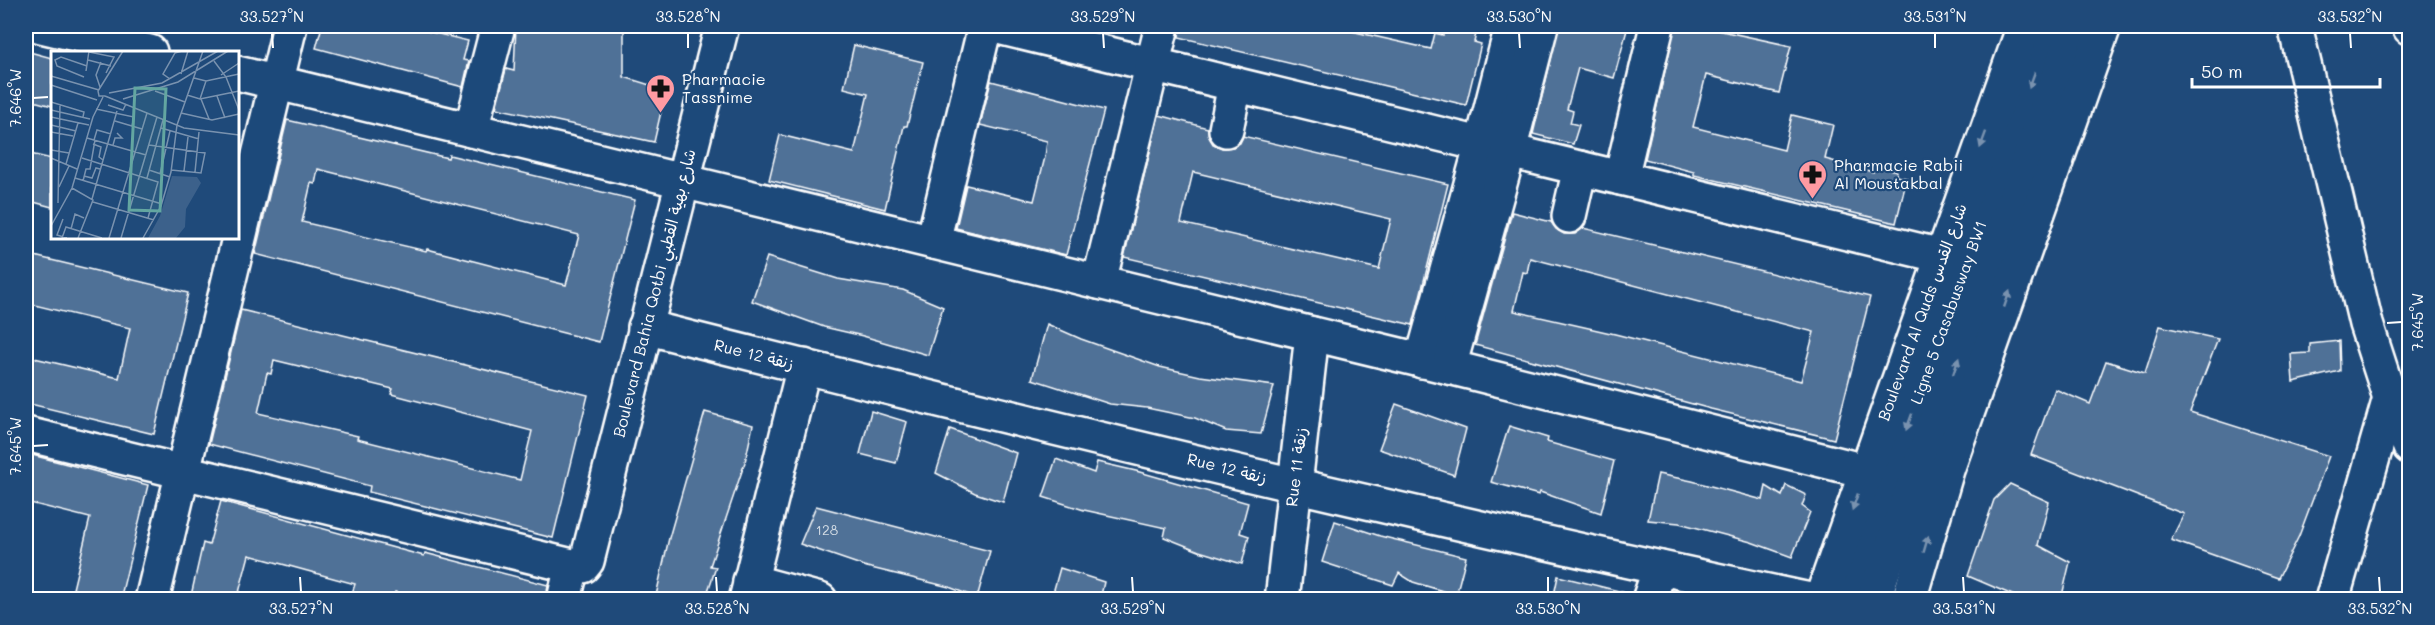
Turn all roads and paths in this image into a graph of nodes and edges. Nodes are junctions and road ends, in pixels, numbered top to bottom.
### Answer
1 (41, 26) edge
2 (290, 26) edge
3 (498, 26) edge
4 (722, 26) edge
5 (985, 26) edge
6 (994, 26) edge
7 (1162, 26) edge
8 (1512, 26) edge
9 (1541, 26) edge
10 (1657, 26) edge
11 (2024, 26) edge
12 (2052, 26) edge
13 (2076, 26) edge
14 (2104, 26) edge
15 (2295, 26) edge
16 (146, 51) edge
17 (1153, 64) junction
18 (238, 74) edge
19 (276, 83) junction
20 (1235, 84) junction
21 (471, 130) junction
22 (1226, 130) dead end
23 (1496, 148) junction
24 (1580, 168) junction
25 (1621, 178) junction
26 (682, 181) junction
27 (1569, 216) dead end
28 (933, 242) junction
29 (1942, 256) junction
30 (1099, 282) junction
31 (643, 308) junction
32 (1312, 334) junction
33 (1436, 364) junction
34 (804, 366) junction
35 (2390, 398) junction
36 (26, 434) edge
37 (2409, 447) edge
38 (1865, 471) junction
39 (181, 472) junction
40 (1294, 484) junction
41 (579, 563) junction
42 (1660, 568) junction
43 (748, 590) edge
44 (152, 600) edge
45 (564, 600) edge
46 (820, 600) edge
47 (1282, 600) edge
48 (1649, 600) edge
49 (1810, 600) edge
50 (1821, 600) edge
51 (1844, 600) edge
52 (1873, 600) edge
53 (1909, 600) edge
54 (2332, 600) edge

1 - 16 street
2 - 19 street
3 - 21 street
4 - 26 street, Boulevard Bahia Qotbi شارع بهية القطبي
5 - 28 street
6 - 17 street
7 - 17 street
8 - 23 street
9 - 23 street
10 - 25 street
11 -> 29 street, Boulevard Al Quds شارع القدس
12 -> 51 street, Ligne 5 Casabusway BW1
52 -> 13 street, Ligne 5 Casabusway BW1
53 -> 14 street
15 - 35 street
17 - 20 street
17 - 30 street
18 - 19 street
19 - 21 street
19 - 39 street
20 - 22 street
20 - 23 street
21 - 26 street
23 - 24 street
23 - 33 street
24 - 25 street
24 - 27 street
25 - 29 street
26 - 28 street
26 - 31 street, Boulevard Bahia Qotbi شارع بهية القطبي
28 - 30 street
29 - 38 street, Boulevard Al Quds شارع القدس
30 - 32 street
31 - 34 street, Rue 12 زنقة
31 - 41 street, Boulevard Bahia Qotbi شارع بهية القطبي
32 - 33 street
32 - 40 street, Rue 11 زنقة
33 - 38 street
34 - 40 street, Rue 12 زنقة
34 - 43 street
35 - 37 street
35 - 54 street
36 - 39 street
38 -> 50 street, Boulevard Al Quds شارع القدس
39 - 41 street
39 - 44 street
40 - 42 street, Rue 12 زنقة
40 - 47 street, Rue 11 زنقة
41 - 45 street, Boulevard Bahia Qotbi شارع بهية القطبي
42 - 48 street
42 - 49 street, Rue 12 زنقة
43 - 46 street

